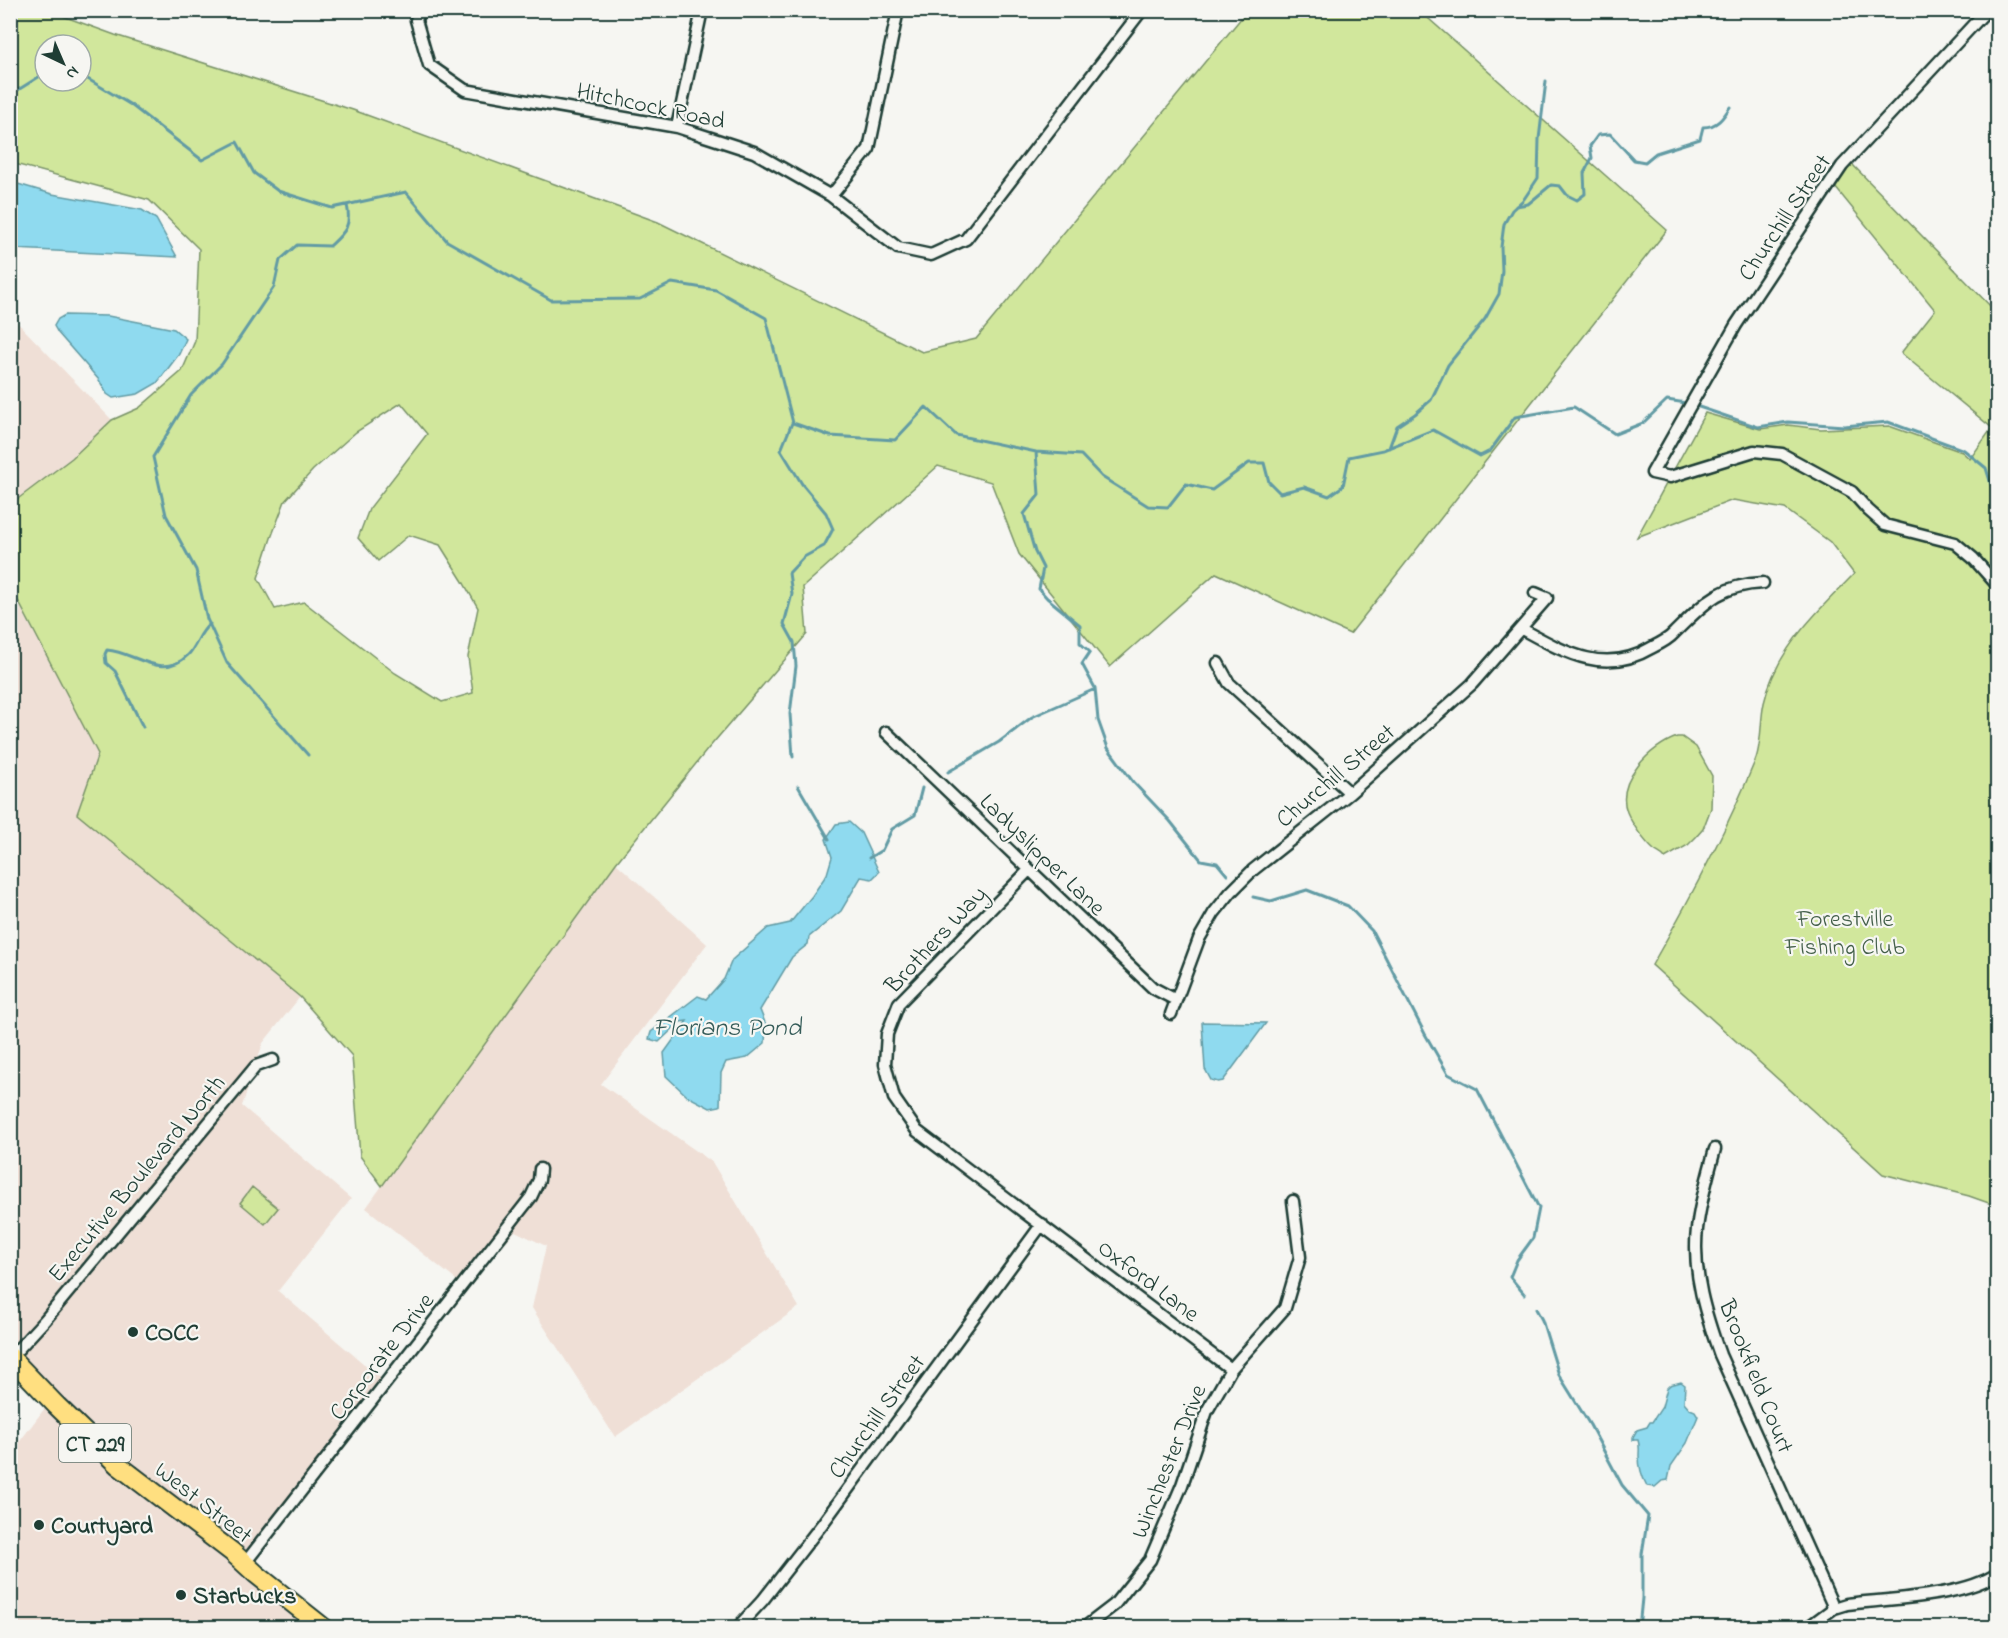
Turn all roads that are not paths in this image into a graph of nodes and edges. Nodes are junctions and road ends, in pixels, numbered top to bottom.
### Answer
1 (420, 10) edge
2 (702, 10) edge
3 (898, 10) edge
4 (1142, 10) edge
5 (1987, 10) edge
6 (677, 127) junction
7 (831, 196) junction
8 (1763, 583) dead end
9 (1998, 586) edge
10 (1536, 593) dead end
11 (1522, 628) junction
12 (1218, 663) dead end
13 (886, 732) dead end
14 (1350, 793) junction
15 (1029, 870) junction
16 (1176, 1000) junction
17 (1171, 1014) dead end
18 (273, 1060) dead end
19 (1715, 1149) dead end
20 (540, 1169) dead end
21 (1293, 1201) dead end
22 (1042, 1224) junction
23 (11, 1357) edge
24 (1231, 1369) junction
25 (245, 1563) junction
26 (1998, 1573) edge
27 (1834, 1608) junction
28 (324, 1628) edge
29 (737, 1628) edge
30 (1084, 1628) edge
31 (1806, 1628) edge

1 - 6 street, Hitchcock Road
2 - 6 street
3 - 7 street
4 - 7 street, Hitchcock Road
5 - 9 street, Churchill Street
6 - 7 street, Hitchcock Road
8 - 11 street
10 - 11 street, Churchill Street
11 - 14 street, Churchill Street
12 - 14 street
13 - 15 street, Ladyslipper Lane
14 - 16 street, Churchill Street
15 - 16 street, Ladyslipper Lane
15 - 22 street, Brothers Way
16 - 17 street, Churchill Street
18 - 23 street, Executive Boulevard North
19 - 27 street, Brookfield Court
20 - 25 street, Corporate Drive
21 - 24 street, Winchester Drive
22 - 24 street, Oxford Lane
22 - 29 street, Churchill Street
23 - 25 main road, West Street / CT 229
24 - 30 street, Winchester Drive
25 - 28 main road, West Street / CT 229
26 - 27 street
27 - 31 street

